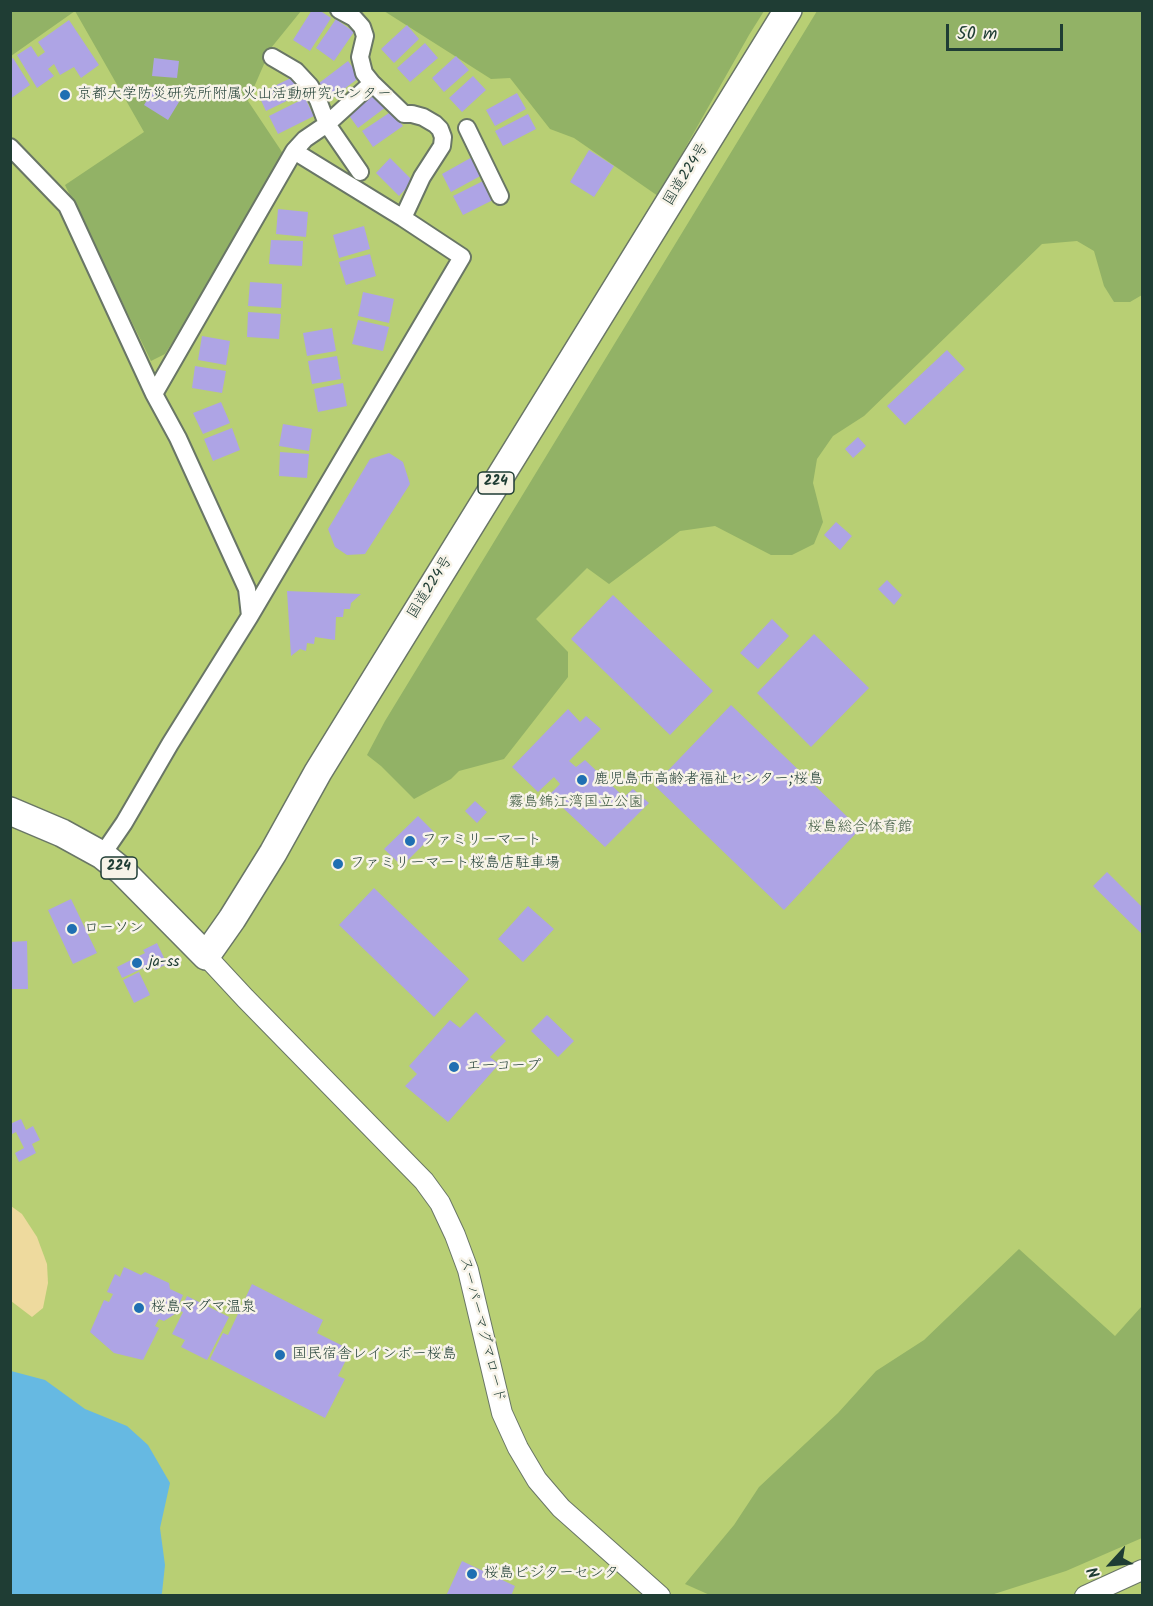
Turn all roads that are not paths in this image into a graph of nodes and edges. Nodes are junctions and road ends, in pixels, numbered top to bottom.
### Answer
1 (339, 10) edge
2 (788, 10) edge
3 (272, 57) dead end
4 (372, 83) junction
5 (327, 124) junction
6 (442, 146) junction
7 (10, 147) edge
8 (294, 151) junction
9 (360, 172) dead end
10 (500, 196) dead end
11 (403, 218) junction
12 (154, 394) junction
13 (250, 616) junction
14 (10, 811) edge
15 (102, 855) junction
16 (206, 956) junction
17 (1143, 1570) edge
18 (660, 1596) edge
19 (1085, 1596) edge

1 - 4 street
2 - 16 highway, 国道224号 / 224
3 - 5 street
4 - 5 street
4 - 6 street
5 - 8 street
5 - 9 street
6 - 10 street
6 - 11 street
7 - 12 street
8 - 11 street
8 - 12 street
11 - 13 street
12 - 13 street
13 - 15 street
14 - 15 highway, 224
15 - 16 highway, 224
16 - 18 street, スーパーマグマロード
17 - 19 street

